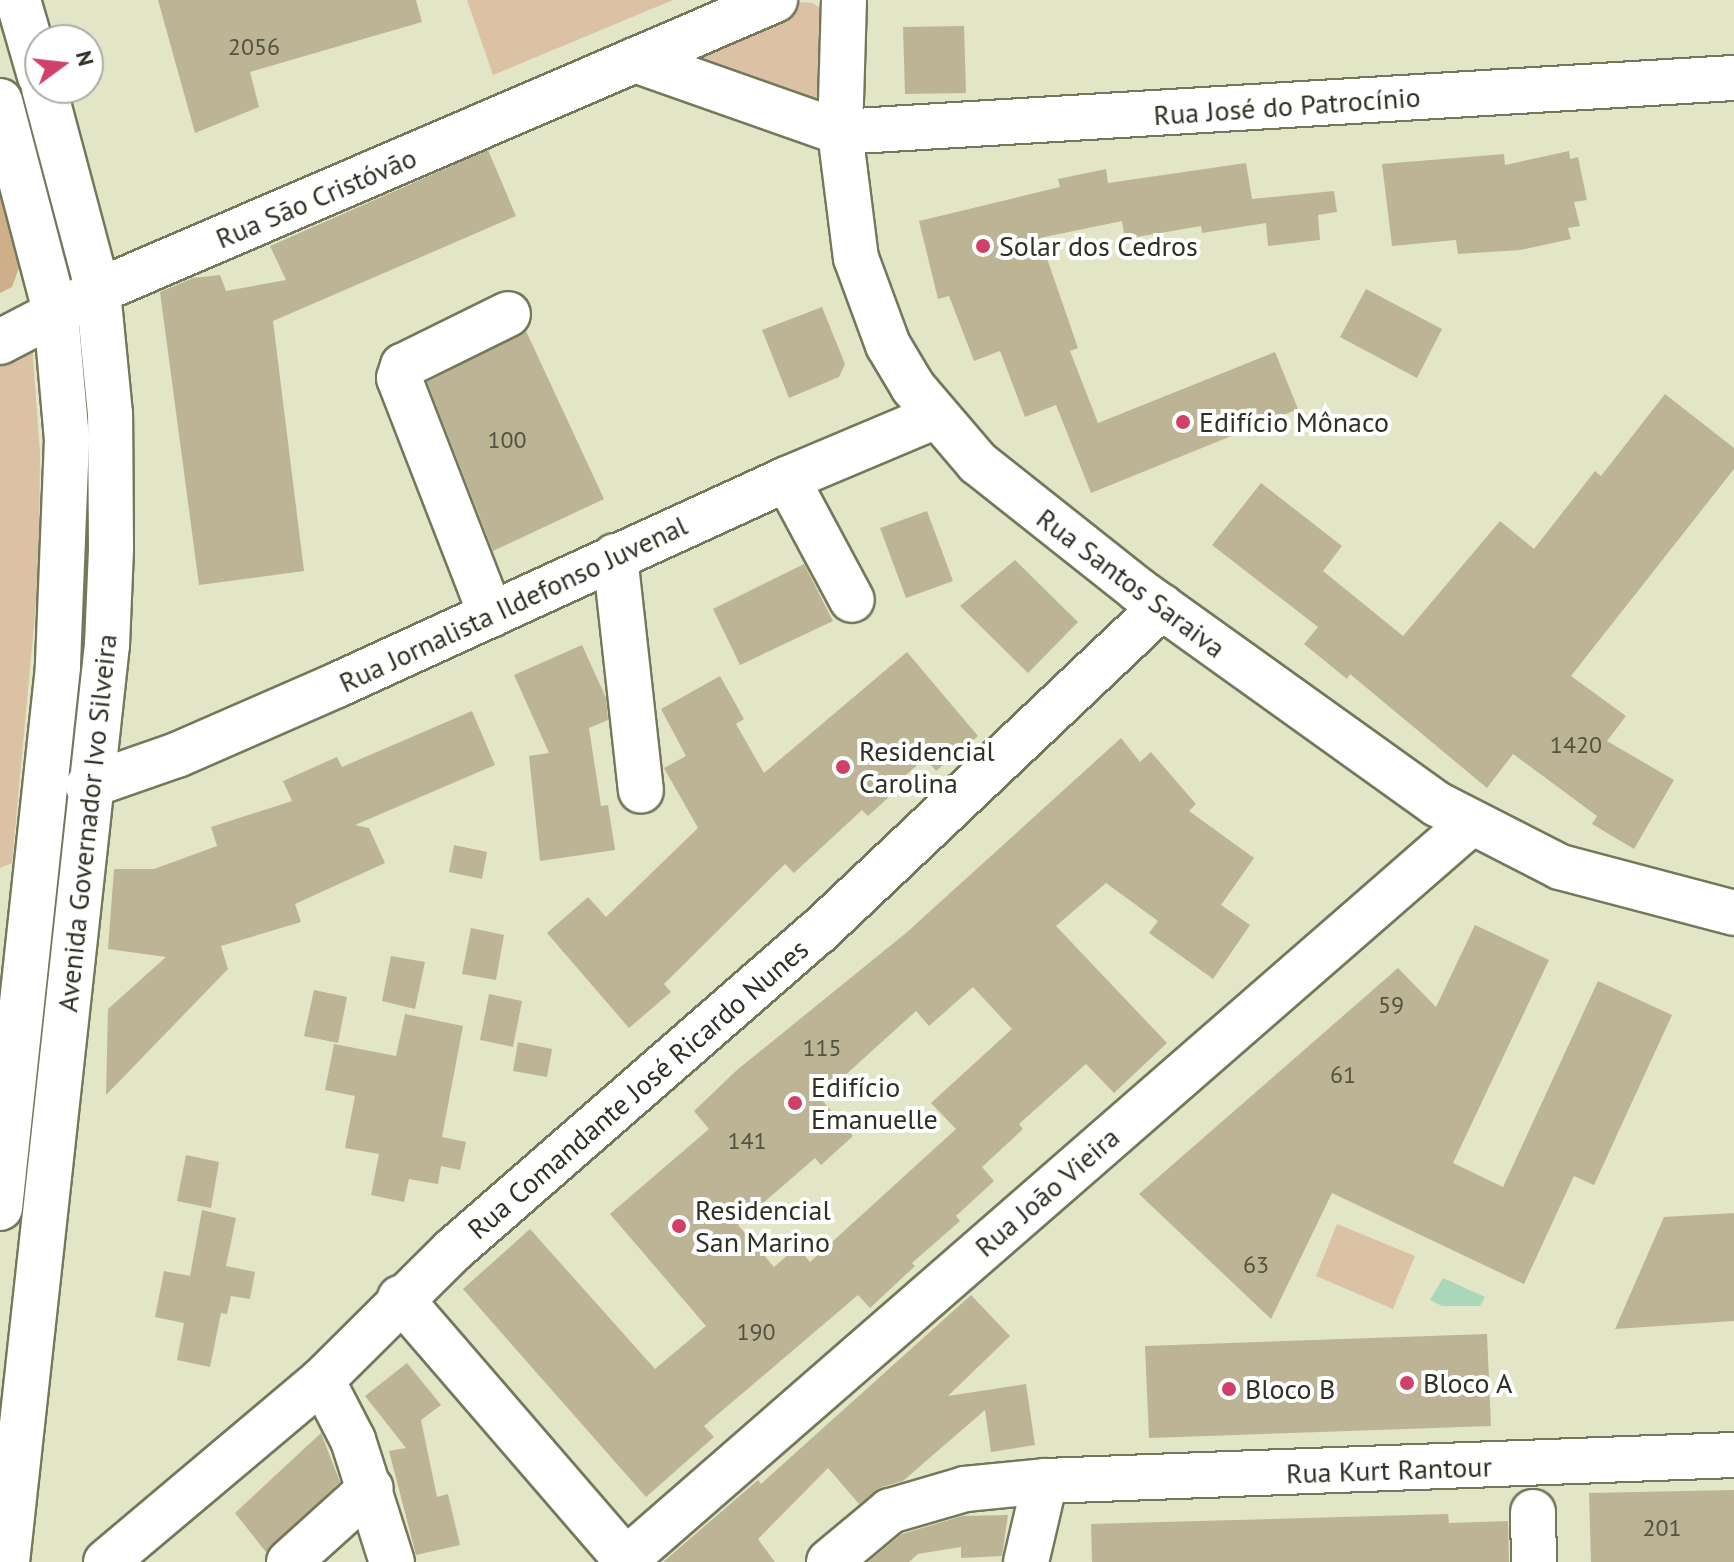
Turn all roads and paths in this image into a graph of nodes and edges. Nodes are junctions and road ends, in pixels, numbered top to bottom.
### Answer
1 (18, 0) edge
2 (775, 0) edge
3 (844, 0) edge
4 (25, 24) edge
5 (635, 60) junction
6 (1734, 78) edge
7 (0, 101) edge
8 (48, 104) edge
9 (840, 132) junction
10 (74, 195) junction
11 (29, 207) junction
12 (98, 291) junction
13 (56, 314) junction
14 (508, 314) dead end
15 (0, 342) edge
16 (936, 416) junction
17 (787, 479) junction
18 (615, 556) junction
19 (852, 600) dead end
20 (1162, 607) junction
21 (491, 615) junction
22 (88, 786) junction
23 (641, 791) dead end
24 (1471, 823) junction
25 (1734, 913) edge
26 (12, 1007) edge
27 (68, 1009) junction
28 (0, 1208) edge
29 (400, 1298) junction
30 (322, 1380) junction
31 (1734, 1455) edge
32 (1045, 1481) junction
33 (371, 1488) junction
34 (1533, 1512) dead end
35 (626, 1561) edge
36 (7, 1562) edge
37 (106, 1562) edge
38 (289, 1562) edge
39 (392, 1562) edge
40 (829, 1562) edge
41 (1026, 1562) edge
42 (1534, 1562) edge

1 - 4 street
2 - 5 street, Rua São Cristóvão
3 - 9 street, Rua Santos Saraiva
5 - 9 street
5 - 12 street, Rua São Cristóvão
6 - 9 street, Rua José do Patrocínio
7 - 11 street, Avenida Governador Ivo Silveira
8 - 10 street, Avenida Governador Ivo Silveira
9 - 16 street, Rua Santos Saraiva
10 - 11 street
10 - 12 street, Avenida Governador Ivo Silveira
11 - 13 street, Avenida Governador Ivo Silveira
12 - 13 street, Rua São Cristóvão
12 - 22 street, Avenida Governador Ivo Silveira
13 - 15 street, Rua São Cristóvão
13 - 26 street, Avenida Governador Ivo Silveira
14 - 21 street
16 - 17 street, Rua Jornalista Ildefonso Juvenal
16 - 20 street, Rua Santos Saraiva
17 - 18 street, Rua Jornalista Ildefonso Juvenal
17 - 19 street
18 - 21 street, Rua Jornalista Ildefonso Juvenal
18 - 23 street
20 - 24 street, Rua Santos Saraiva
20 - 29 street, Rua Comandante José Ricardo Nunes
21 - 22 street, Rua Jornalista Ildefonso Juvenal
22 - 27 street, Avenida Governador Ivo Silveira
24 - 25 street, Rua Santos Saraiva
24 - 35 street, Rua João Vieira
26 - 27 street
26 - 28 street, Avenida Governador Ivo Silveira
27 - 36 street, Avenida Governador Ivo Silveira
29 - 30 street, Rua Comandante José Ricardo Nunes
29 - 35 street
30 - 33 street
30 - 37 street, Rua Comandante José Ricardo Nunes
31 - 32 street, Rua Kurt Rantour
32 - 40 street, Rua Kurt Rantour
32 - 41 street
33 - 38 street
33 - 39 street
34 - 42 street

